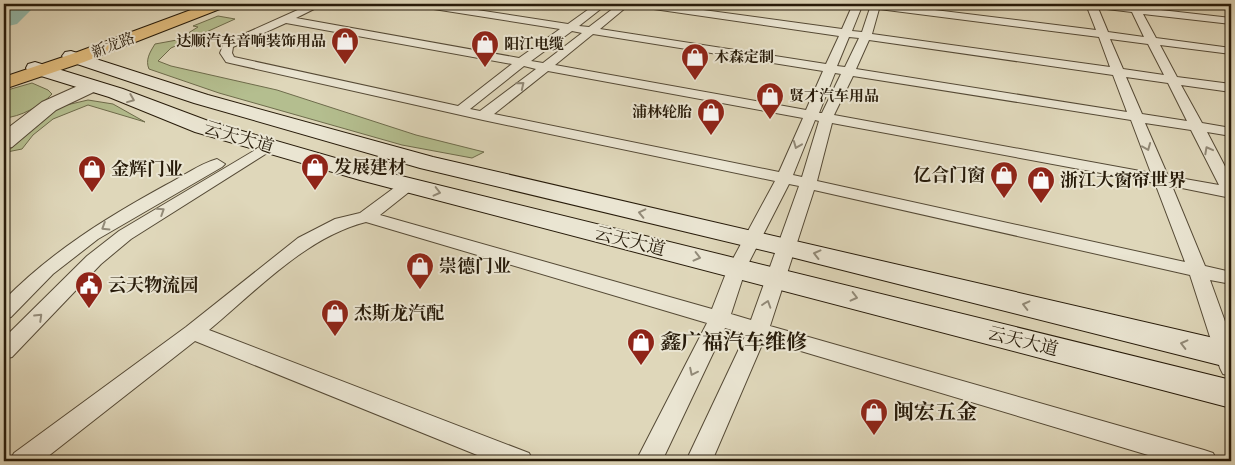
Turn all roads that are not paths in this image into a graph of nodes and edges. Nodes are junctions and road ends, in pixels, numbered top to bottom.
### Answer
1 (212, 4) edge
2 (220, 4) edge
3 (319, 4) edge
4 (421, 4) edge
5 (602, 4) edge
6 (625, 4) edge
7 (640, 4) edge
8 (868, 4) edge
9 (1088, 4) edge
10 (1136, 10) junction
11 (284, 20) junction
12 (1231, 21) edge
13 (571, 27) junction
14 (591, 31) junction
15 (847, 33) junction
16 (1102, 34) junction
17 (866, 35) junction
18 (1151, 40) junction
19 (1231, 51) edge
20 (74, 57) junction
21 (522, 62) junction
22 (544, 66) junction
23 (39, 69) junction
24 (840, 70) junction
25 (1118, 72) junction
26 (4, 78) edge
27 (1172, 79) junction
28 (4, 83) edge
29 (91, 86) junction
30 (1231, 88) edge
31 (460, 111) junction
32 (810, 114) junction
33 (484, 116) junction
34 (1134, 116) junction
35 (828, 118) junction
36 (1196, 126) junction
37 (1231, 132) edge
38 (4, 142) edge
39 (260, 144) junction
40 (1159, 177) junction
41 (784, 178) junction
42 (808, 184) junction
43 (408, 185) junction
44 (1231, 192) edge
45 (366, 218) junction
46 (752, 239) junction
47 (787, 247) junction
48 (737, 268) junction
49 (1198, 271) junction
50 (776, 278) junction
51 (1231, 278) edge
52 (4, 312) edge
53 (719, 319) junction
54 (758, 331) junction
55 (194, 332) junction
56 (4, 351) edge
57 (1229, 359) edge
58 (1231, 394) edge
59 (23, 461) edge
60 (520, 461) edge
61 (649, 461) edge
62 (699, 461) edge
63 (1204, 461) edge

1 - 20 main road, 新龙路
2 - 20 main road, 新龙路
3 - 11 lane
4 - 13 lane
5 - 13 lane
6 - 14 lane
7 - 15 lane
8 - 15 lane
8 - 16 lane
8 - 17 lane
9 - 10 lane
9 - 16 lane
10 - 12 lane
10 - 18 lane
11 - 21 lane
11 - 31 lane
13 - 14 lane
13 - 21 lane
14 - 22 lane
14 - 24 lane
15 - 17 lane
15 - 24 lane
16 - 18 lane
16 - 25 lane
17 - 24 lane
17 - 25 lane
18 - 19 lane
18 - 27 lane
20 - 23 main road, 新龙路
46 -> 20 main road, 云天大道
21 - 22 lane
21 - 31 lane
22 - 32 lane
33 -> 22 lane
23 - 26 main road, 新龙路
23 - 28 main road, 新龙路
23 - 29 main road, 云天大道
24 - 32 lane
24 - 34 lane
24 - 35 lane
25 - 27 lane
25 - 34 lane
27 - 30 lane
27 - 36 lane
29 - 38 main road
29 -> 39 main road, 云天大道
31 - 33 lane
32 - 35 lane
32 -> 41 lane
33 - 41 lane
34 - 36 lane
34 -> 40 lane
35 - 40 lane
35 - 42 lane
36 - 37 lane
44 -> 36 lane
39 - 43 main road, 云天大道
39 -> 52 lane
56 -> 39 lane
40 - 44 lane
40 - 49 lane
41 - 42 lane
41 - 46 lane
42 - 47 lane
42 - 49 lane
43 - 45 lane
43 -> 48 main road, 云天大道
45 - 53 lane
45 - 55 lane
46 - 47 main road, 云天大道
46 - 48 lane
47 - 50 lane
57 -> 47 main road, 云天大道
48 - 50 main road, 云天大道
48 - 53 lane
49 - 51 lane
49 - 57 lane
54 -> 50 lane
50 -> 58 main road, 云天大道
53 - 54 lane
53 -> 61 lane
54 - 62 lane
54 - 63 lane
55 - 59 lane
55 - 60 lane

